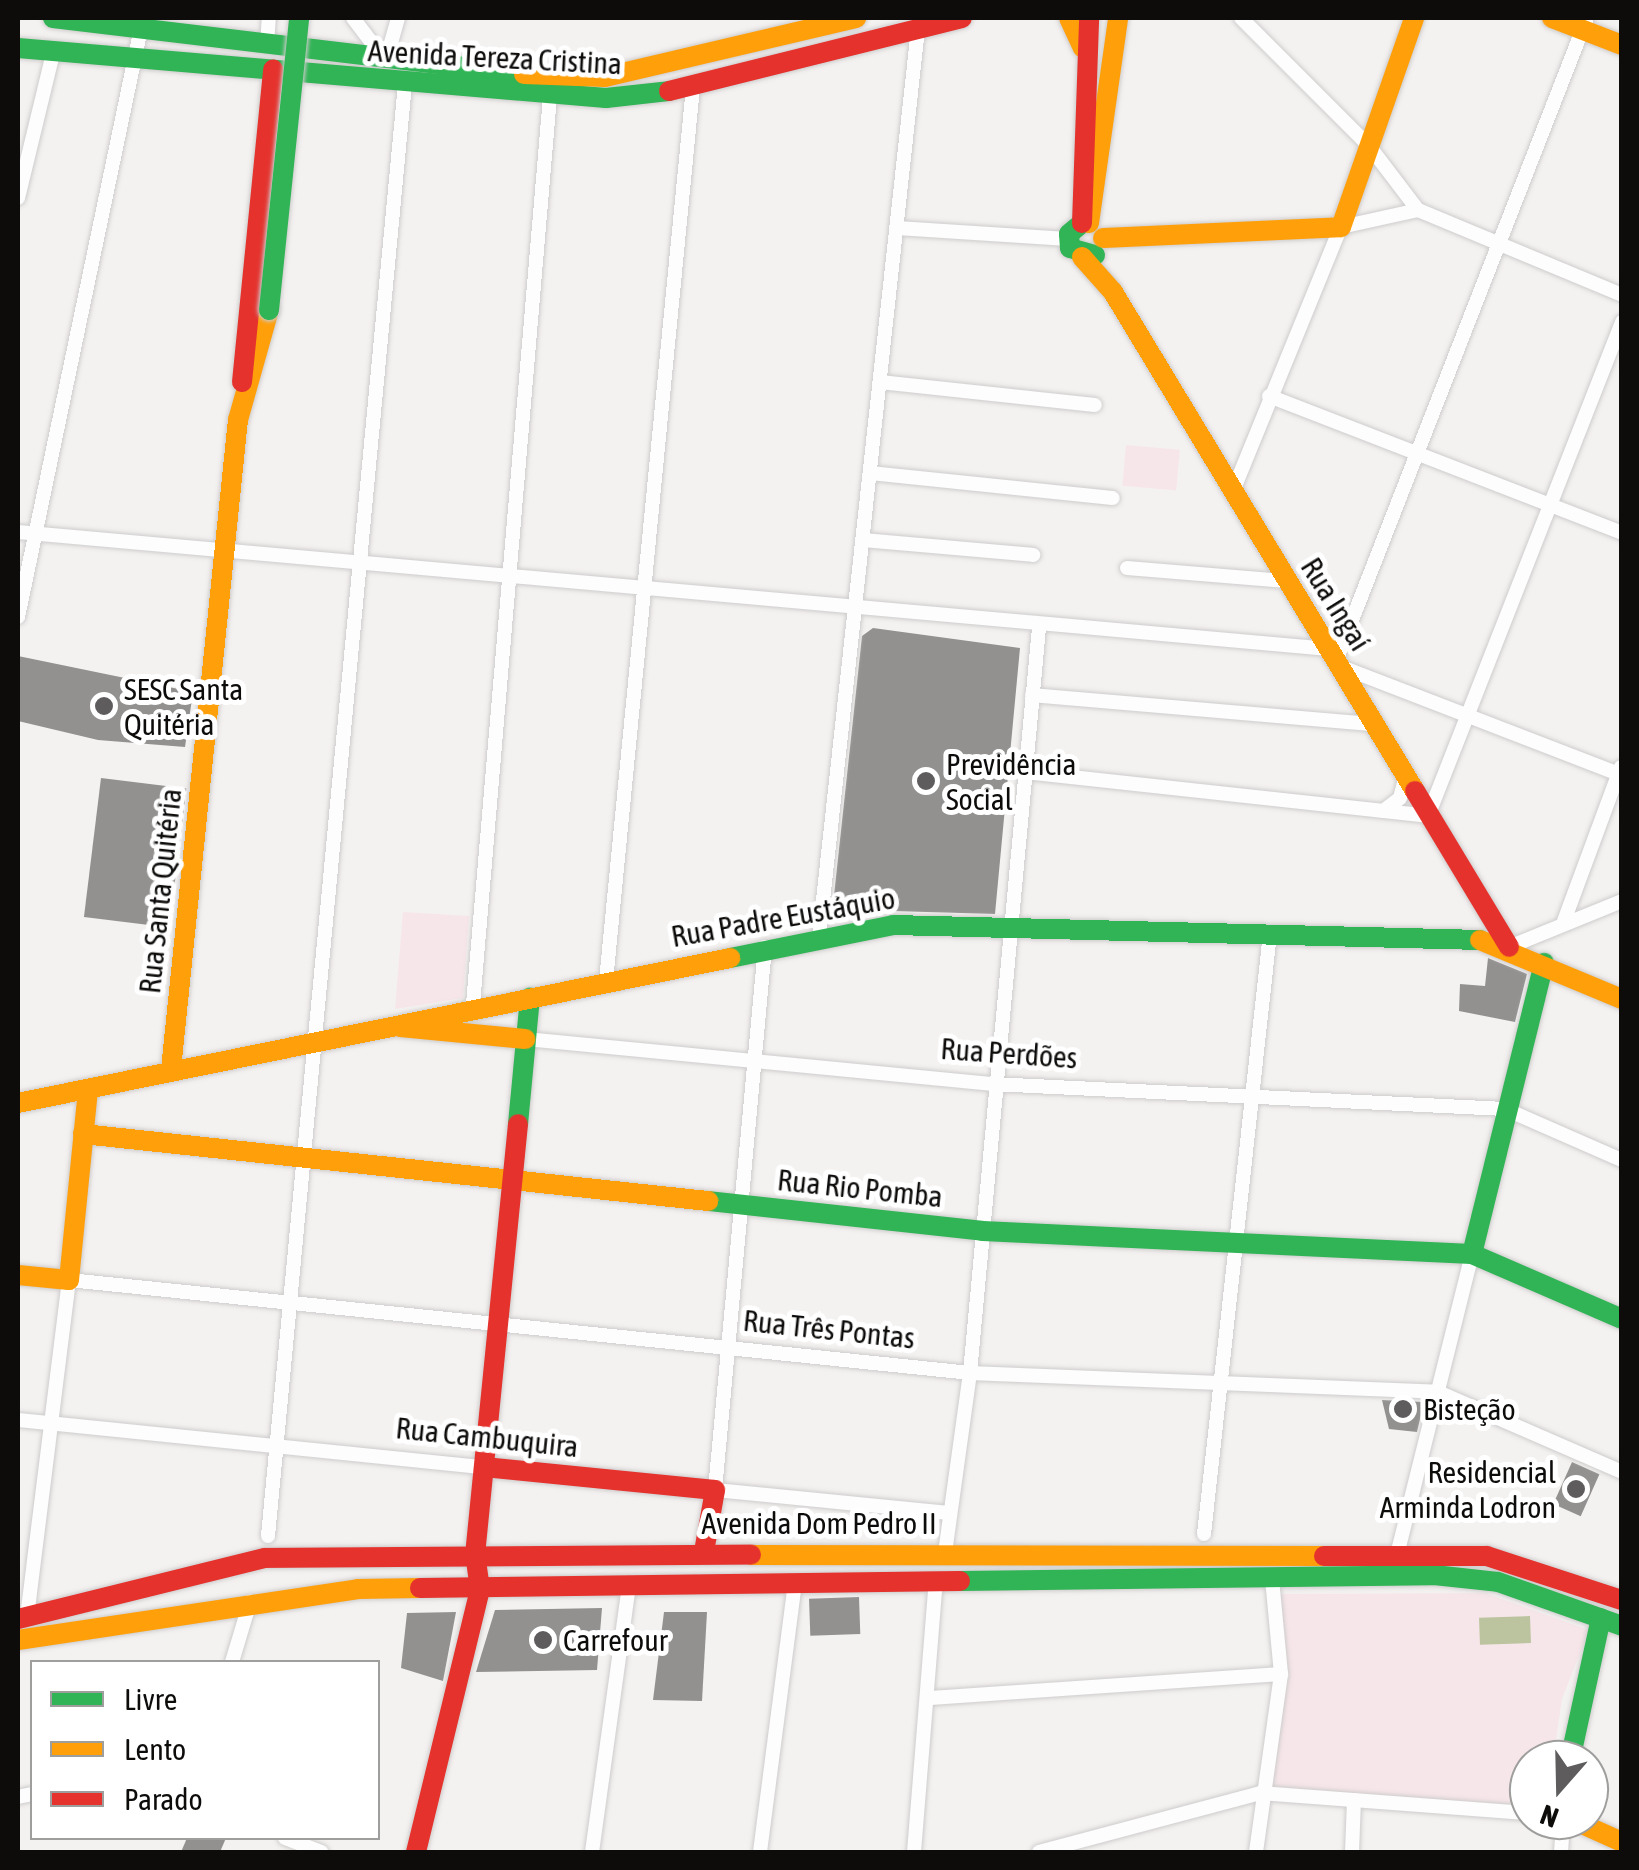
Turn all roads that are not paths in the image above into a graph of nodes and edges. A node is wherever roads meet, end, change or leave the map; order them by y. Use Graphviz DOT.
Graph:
graph roads {
  1 [pos="53,18"];
  2 [pos="269,18"];
  3 [pos="299,18"];
  4 [pos="353,18"];
  5 [pos="398,18"];
  6 [pos="856,18"];
  7 [pos="962,18"];
  8 [pos="1069,18"];
  9 [pos="1089,18"];
  10 [pos="1118,18"];
  11 [pos="1240,18"];
  12 [pos="1414,18"];
  13 [pos="1552,18"];
  14 [pos="1584,23"];
  15 [pos="141,28"];
  16 [pos="918,28"];
  17 [pos="267,44"];
  18 [pos="1622,45"];
  19 [pos="18,48"];
  20 [pos="53,53"];
  21 [pos="385,57"];
  22 [pos="1086,59"];
  23 [pos="136,60"];
  24 [pos="273,70"];
  25 [pos="405,84"];
  26 [pos="693,88"];
  27 [pos="550,96"];
  28 [pos="1370,147"];
  29 [pos="18,198"];
  30 [pos="1418,210"];
  31 [pos="1341,227"];
  32 [pos="897,228"];
  33 [pos="1087,239"];
  34 [pos="1499,245"];
  35 [pos="1622,294"];
  36 [pos="1622,322"];
  37 [pos="880,382"];
  38 [pos="1268,396"];
  39 [pos="1095,405"];
  40 [pos="238,420"];
  41 [pos="1419,453"];
  42 [pos="870,473"];
  43 [pos="1233,491"];
  44 [pos="1113,498"];
  45 [pos="1550,502"];
  46 [pos="18,532"];
  47 [pos="1622,533"];
  48 [pos="35,534"];
  49 [pos="863,540"];
  50 [pos="226,552"];
  51 [pos="1033,555"];
  52 [pos="361,564"];
  53 [pos="1127,568"];
  54 [pos="512,580"];
  55 [pos="1278,580"];
  56 [pos="649,592"];
  57 [pos="858,611"];
  58 [pos="18,617"];
  59 [pos="1039,628"];
  60 [pos="1335,659"];
  61 [pos="1380,682"];
  62 [pos="1032,695"];
  63 [pos="1360,700"];
  64 [pos="1468,716"];
  65 [pos="1373,724"];
  66 [pos="1025,772"];
  67 [pos="1621,772"];
  68 [pos="1405,779"];
  69 [pos="1383,812"];
  70 [pos="1428,816"];
  71 [pos="1622,901"];
  72 [pos="1564,921"];
  73 [pos="1010,923"];
  74 [pos="1270,933"];
  75 [pos="819,936"];
  76 [pos="765,946"];
  77 [pos="1510,947"];
  78 [pos="1544,963"];
  79 [pos="606,981"];
  80 [pos="530,998"];
  81 [pos="1622,999"];
  82 [pos="474,1004"];
  83 [pos="384,1025"];
  84 [pos="525,1039"];
  85 [pos="310,1043"];
  86 [pos="750,1058"];
  87 [pos="171,1069"];
  88 [pos="992,1084"];
  89 [pos="88,1089"];
  90 [pos="1249,1097"];
  91 [pos="18,1103"];
  92 [pos="1505,1110"];
  93 [pos="82,1134"];
  94 [pos="300,1158"];
  95 [pos="1622,1160"];
  96 [pos="512,1180"];
  97 [pos="744,1206"];
  98 [pos="982,1231"];
  99 [pos="1234,1242"];
  100 [pos="1472,1254"];
  101 [pos="18,1275"];
  102 [pos="69,1280"];
  103 [pos="287,1300"];
  104 [pos="1622,1320"];
  105 [pos="500,1327"];
  106 [pos="731,1350"];
  107 [pos="970,1373"];
  108 [pos="1218,1384"];
  109 [pos="1438,1392"];
  110 [pos="18,1420"];
  111 [pos="57,1423"];
  112 [pos="281,1445"];
  113 [pos="484,1467"];
  114 [pos="1622,1472"];
  115 [pos="716,1490"];
  116 [pos="950,1513"];
  117 [pos="1204,1534"];
  118 [pos="268,1536"];
  119 [pos="704,1552"];
  120 [pos="945,1553"];
  121 [pos="476,1555"];
  122 [pos="1396,1555"];
  123 [pos="24,1566"];
  124 [pos="1272,1578"];
  125 [pos="936,1581"];
  126 [pos="795,1582"];
  127 [pos="629,1584"];
  128 [pos="480,1589"];
  129 [pos="1621,1598"];
  130 [pos="250,1602"];
  131 [pos="22,1618"];
  132 [pos="1611,1622"];
  133 [pos="18,1640"];
  134 [pos="233,1660"];
  135 [pos="1282,1674"];
  136 [pos="930,1698"];
  137 [pos="1576,1740"];
  138 [pos="1260,1793"];
  139 [pos="1354,1800"];
  140 [pos="1509,1812"];
  141 [pos="290,1840"];
  142 [pos="321,1852"];
  143 [pos="416,1852"];
  144 [pos="592,1852"];
  145 [pos="760,1852"];
  146 [pos="914,1852"];
  147 [pos="1039,1852"];
  148 [pos="1256,1852"];
  149 [pos="1352,1852"];
  1 -- 15 [label="main road, Avenida Tereza Cristina"];
  2 -- 17 [label="street"];
  3 -- 40 [label="main road, Rua Santa Quitéria, bridge"];
  4 -- 21 [label="street"];
  5 -- 21 [label="street"];
  6 -- 21 [label="main road, Avenida Tereza Cristina"];
  7 -- 16 [label="main road, Avenida Tereza Cristina"];
  8 -- 22 [label="main road"];
  9 -- 22 [label="main road"];
  10 -- 33 [label="main road"];
  11 -- 28 [label="street"];
  12 -- 28 [label="main road"];
  13 -- 14 [label="main road"];
  14 -- 18 [label="main road"];
  14 -- 34 [label="street"];
  15 -- 17 [label="main road, Avenida Tereza Cristina"];
  15 -- 23 [label="street"];
  16 -- 26 [label="main road, Avenida Tereza Cristina"];
  16 -- 32 [label="street"];
  17 -- 21 [label="main road, Avenida Tereza Cristina"];
  19 -- 20 [label="main road, Avenida Tereza Cristina"];
  20 -- 23 [label="main road, Avenida Tereza Cristina"];
  20 -- 29 [label="street"];
  22 -- 33 [label="main road"];
  23 -- 24 [label="main road, Avenida Tereza Cristina"];
  23 -- 48 [label="street"];
  24 -- 25 [label="main road, Avenida Tereza Cristina"];
  24 -- 40 [label="main road, Rua Santa Quitéria"];
  25 -- 27 [label="main road, Avenida Tereza Cristina"];
  25 -- 52 [label="street"];
  26 -- 27 [label="main road, Avenida Tereza Cristina"];
  26 -- 56 [label="street"];
  27 -- 54 [label="street"];
  28 -- 30 [label="street"];
  28 -- 31 [label="main road"];
  30 -- 31 [label="street"];
  30 -- 34 [label="street"];
  31 -- 33 [label="main road"];
  31 -- 38 [label="street"];
  32 -- 33 [label="street"];
  32 -- 37 [label="street"];
  33 -- 43 [label="main road, Rua Ingaí"];
  34 -- 35 [label="street"];
  34 -- 41 [label="street"];
  36 -- 45 [label="street"];
  37 -- 39 [label="street"];
  37 -- 42 [label="street"];
  38 -- 41 [label="street"];
  38 -- 43 [label="street"];
  40 -- 50 [label="main road, Rua Santa Quitéria"];
  41 -- 45 [label="street"];
  41 -- 60 [label="street"];
  42 -- 44 [label="street"];
  42 -- 49 [label="street"];
  43 -- 55 [label="main road, Rua Ingaí"];
  45 -- 47 [label="street"];
  45 -- 64 [label="street"];
  46 -- 48 [label="street"];
  48 -- 50 [label="street"];
  48 -- 58 [label="street"];
  49 -- 51 [label="street"];
  49 -- 57 [label="street"];
  50 -- 52 [label="street"];
  50 -- 87 [label="main road, Rua Santa Quitéria"];
  52 -- 54 [label="street"];
  52 -- 85 [label="street"];
  53 -- 55 [label="street"];
  54 -- 56 [label="street"];
  54 -- 82 [label="street"];
  55 -- 60 [label="main road, Rua Ingaí"];
  56 -- 57 [label="street"];
  56 -- 79 [label="street"];
  57 -- 59 [label="street"];
  57 -- 75 [label="street"];
  59 -- 60 [label="street"];
  59 -- 62 [label="street"];
  60 -- 61 [label="street"];
  60 -- 63 [label="main road, Rua Ingaí"];
  61 -- 63 [label="street"];
  61 -- 64 [label="street"];
  62 -- 65 [label="street"];
  62 -- 66 [label="street"];
  63 -- 65 [label="main road, Rua Ingaí"];
  64 -- 67 [label="street"];
  64 -- 70 [label="street"];
  65 -- 68 [label="main road, Rua Ingaí"];
  66 -- 69 [label="street"];
  66 -- 73 [label="street"];
  67 -- 72 [label="street"];
  68 -- 69 [label="street"];
  68 -- 70 [label="main road, Rua Ingaí"];
  69 -- 70 [label="street"];
  70 -- 77 [label="main road, Rua Ingaí"];
  71 -- 72 [label="street"];
  72 -- 77 [label="street"];
  73 -- 74 [label="main road, Rua Padre Eustáquio"];
  73 -- 75 [label="main road, Rua Padre Eustáquio"];
  73 -- 88 [label="street"];
  74 -- 77 [label="main road, Rua Padre Eustáquio"];
  74 -- 90 [label="street"];
  75 -- 76 [label="main road, Rua Padre Eustáquio"];
  76 -- 79 [label="main road, Rua Padre Eustáquio"];
  76 -- 86 [label="street"];
  77 -- 78 [label="main road, Rua Padre Eustáquio"];
  78 -- 81 [label="main road, Rua Padre Eustáquio"];
  78 -- 92 [label="main road"];
  79 -- 80 [label="main road, Rua Padre Eustáquio"];
  80 -- 82 [label="main road, Rua Padre Eustáquio"];
  80 -- 84 [label="main road"];
  82 -- 83 [label="main road, Rua Padre Eustáquio"];
  83 -- 84 [label="main road, Rua Perdões"];
  83 -- 85 [label="main road, Rua Padre Eustáquio"];
  84 -- 86 [label="street, Rua Perdões"];
  84 -- 96 [label="main road"];
  85 -- 87 [label="main road, Rua Padre Eustáquio"];
  85 -- 94 [label="street"];
  86 -- 88 [label="street, Rua Perdões"];
  86 -- 97 [label="street"];
  87 -- 89 [label="main road, Rua Padre Eustáquio"];
  88 -- 90 [label="street, Rua Perdões"];
  88 -- 98 [label="street"];
  89 -- 91 [label="main road, Rua Padre Eustáquio"];
  89 -- 93 [label="main road"];
  90 -- 92 [label="street, Rua Perdões"];
  90 -- 99 [label="street"];
  92 -- 95 [label="street, Rua Perdões"];
  92 -- 100 [label="main road"];
  93 -- 94 [label="main road, Rua Rio Pomba"];
  93 -- 102 [label="main road"];
  94 -- 96 [label="main road, Rua Rio Pomba"];
  94 -- 103 [label="street"];
  96 -- 97 [label="main road, Rua Rio Pomba"];
  96 -- 105 [label="main road"];
  97 -- 98 [label="main road, Rua Rio Pomba"];
  97 -- 106 [label="street"];
  98 -- 99 [label="main road, Rua Rio Pomba"];
  98 -- 107 [label="street"];
  99 -- 100 [label="main road, Rua Rio Pomba"];
  99 -- 108 [label="street"];
  100 -- 104 [label="main road, Rua Rio Pomba"];
  100 -- 109 [label="street"];
  101 -- 102 [label="main road, Rua Três Pontas"];
  102 -- 103 [label="street, Rua Três Pontas"];
  102 -- 111 [label="street"];
  103 -- 105 [label="street, Rua Três Pontas"];
  103 -- 112 [label="street"];
  105 -- 106 [label="street, Rua Três Pontas"];
  105 -- 113 [label="main road"];
  106 -- 107 [label="street, Rua Três Pontas"];
  106 -- 115 [label="street"];
  107 -- 108 [label="street, Rua Três Pontas"];
  107 -- 116 [label="street"];
  108 -- 109 [label="street, Rua Três Pontas"];
  108 -- 117 [label="street"];
  109 -- 114 [label="street, Rua Três Pontas"];
  109 -- 122 [label="street"];
  110 -- 111 [label="street, Rua Cambuquira"];
  111 -- 112 [label="street, Rua Cambuquira"];
  111 -- 123 [label="street"];
  112 -- 113 [label="street, Rua Cambuquira"];
  112 -- 118 [label="street"];
  113 -- 115 [label="main road, Rua Cambuquira"];
  113 -- 121 [label="main road"];
  115 -- 116 [label="street, Rua Cambuquira"];
  115 -- 119 [label="main road"];
  116 -- 120 [label="street"];
  119 -- 120 [label="main road, Avenida Dom Pedro II"];
  119 -- 121 [label="main road, Avenida Dom Pedro II"];
  120 -- 122 [label="main road, Avenida Dom Pedro II"];
  121 -- 128 [label="main road"];
  121 -- 131 [label="main road, Avenida Dom Pedro II"];
  122 -- 129 [label="main road, Avenida Dom Pedro II"];
  123 -- 131 [label="street"];
  124 -- 125 [label="main road, Avenida Dom Pedro II"];
  124 -- 132 [label="main road, Avenida Dom Pedro II"];
  124 -- 135 [label="street"];
  125 -- 126 [label="main road, Avenida Dom Pedro II"];
  125 -- 136 [label="street"];
  126 -- 127 [label="main road, Avenida Dom Pedro II"];
  126 -- 145 [label="street"];
  127 -- 128 [label="main road, Avenida Dom Pedro II"];
  127 -- 144 [label="street"];
  128 -- 130 [label="main road, Avenida Dom Pedro II"];
  128 -- 143 [label="main road"];
  130 -- 133 [label="main road, Avenida Dom Pedro II"];
  130 -- 134 [label="street"];
  132 -- 137 [label="main road"];
  135 -- 136 [label="street"];
  135 -- 138 [label="street"];
  136 -- 146 [label="street"];
  138 -- 139 [label="street"];
  138 -- 147 [label="street"];
  138 -- 148 [label="street"];
  139 -- 140 [label="street"];
  139 -- 149 [label="street"];
  141 -- 142 [label="street"];
}
